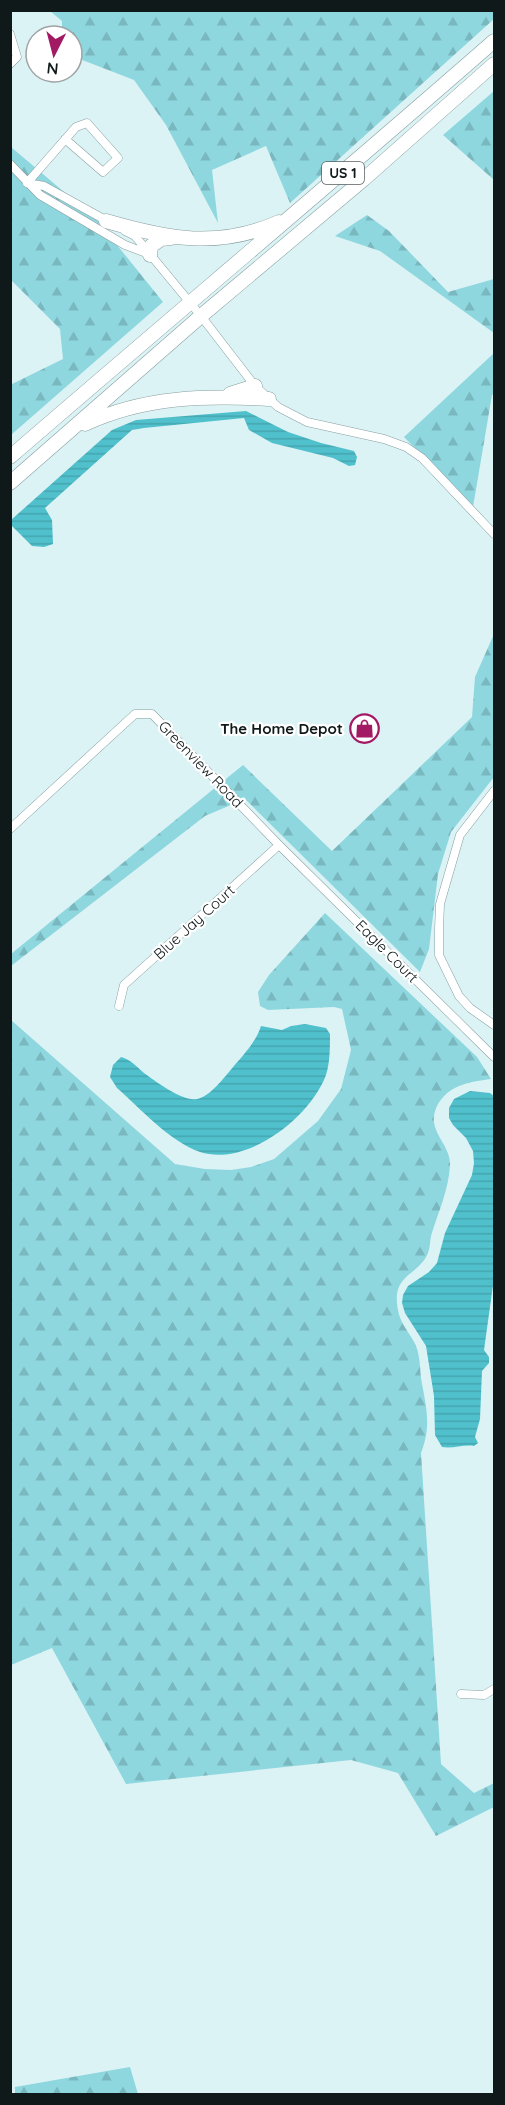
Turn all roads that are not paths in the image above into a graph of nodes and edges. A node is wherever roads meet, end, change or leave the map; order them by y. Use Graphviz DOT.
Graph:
graph roads {
  1 [pos="10,34"];
  2 [pos="495,41"];
  3 [pos="10,64"];
  4 [pos="495,64"];
  5 [pos="65,139"];
  6 [pos="10,164"];
  7 [pos="27,183"];
  8 [pos="295,215"];
  9 [pos="106,221"];
  10 [pos="179,237"];
  11 [pos="150,255"];
  12 [pos="190,302"];
  13 [pos="201,316"];
  14 [pos="255,386"];
  15 [pos="222,396"];
  16 [pos="269,399"];
  17 [pos="72,429"];
  18 [pos="10,457"];
  19 [pos="10,483"];
  20 [pos="495,534"];
  21 [pos="495,790"];
  22 [pos="10,829"];
  23 [pos="279,845"];
  24 [pos="119,1006"];
  25 [pos="495,1025"];
  26 [pos="495,1057"];
  27 [pos="495,1689"];
  28 [pos="461,1694"];
  1 -- 3 [label="street"];
  2 -- 8 [label="highway, US 1"];
  4 -- 13 [label="highway, US 1"];
  5 -- 5 [label="street"];
  5 -- 7 [label="street"];
  6 -- 7 [label="street"];
  7 -- 9 [label="street"];
  7 -- 11 [label="street"];
  8 -- 10 [label="highway"];
  8 -- 12 [label="highway, US 1"];
  9 -- 10 [label="highway"];
  9 -- 11 [label="street"];
  10 -- 11 [label="highway"];
  11 -- 12 [label="street"];
  12 -- 13 [label="street"];
  12 -- 18 [label="highway, US 1"];
  13 -- 14 [label="street"];
  13 -- 17 [label="highway, US 1"];
  14 -- 15 [label="highway"];
  14 -- 16 [label="street"];
  15 -- 16 [label="highway"];
  15 -- 17 [label="highway"];
  16 -- 20 [label="street"];
  17 -- 19 [label="highway, US 1"];
  21 -- 25 [label="street"];
  22 -- 23 [label="street, Greenview Road"];
  23 -- 24 [label="street, Blue Jay Court"];
  23 -- 26 [label="street, Eagle Court"];
  27 -- 28 [label="street"];
}
